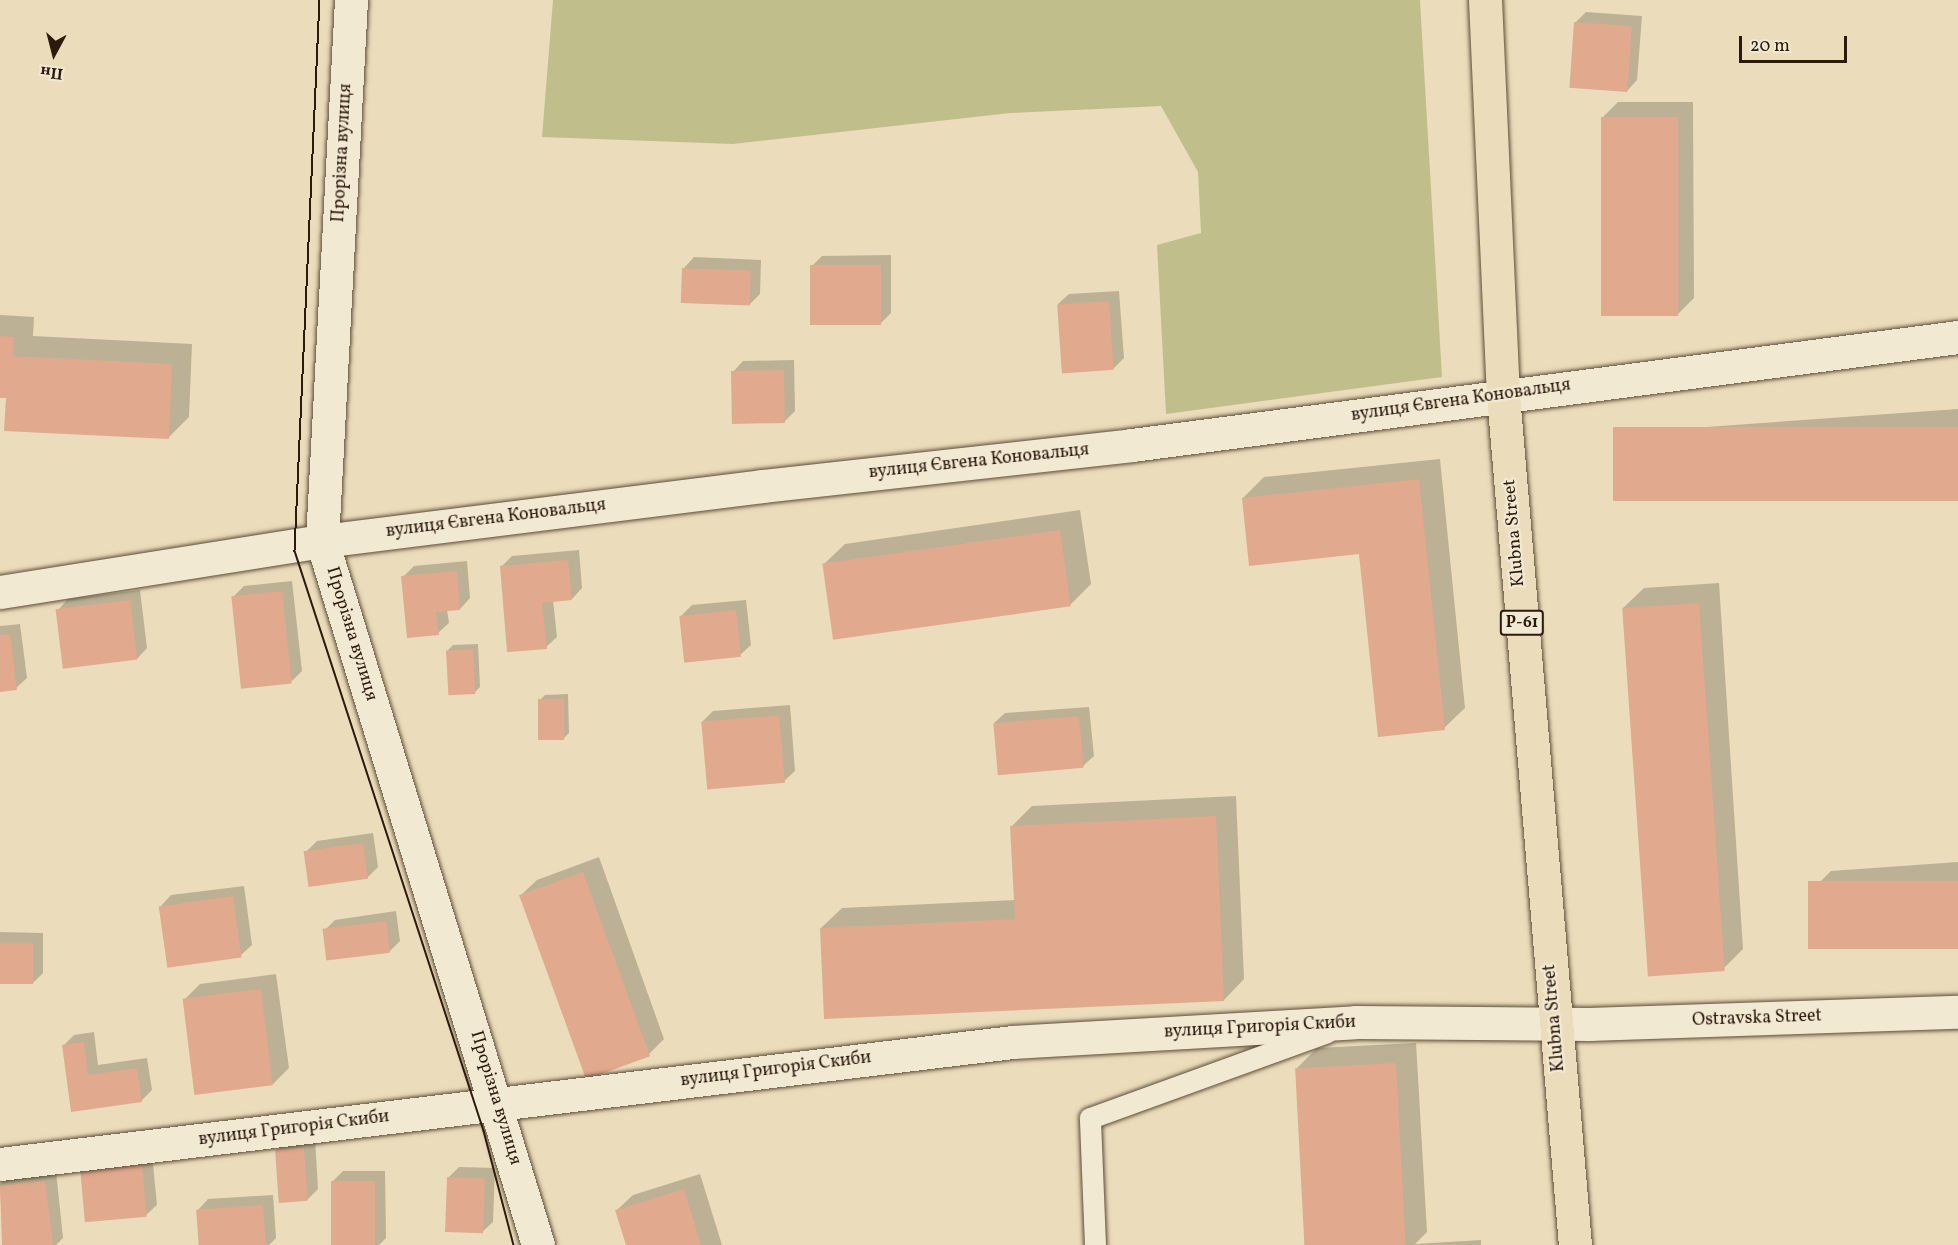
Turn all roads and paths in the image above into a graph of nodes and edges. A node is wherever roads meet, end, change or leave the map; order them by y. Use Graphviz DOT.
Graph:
graph roads {
  1 [pos="351,0"];
  2 [pos="1485,0"];
  3 [pos="1958,337"];
  4 [pos="1503,395"];
  5 [pos="322,541"];
  6 [pos="0,592"];
  7 [pos="1958,1012"];
  8 [pos="1355,1022"];
  9 [pos="1556,1024"];
  10 [pos="497,1103"];
  11 [pos="0,1164"];
  12 [pos="538,1245"];
  13 [pos="1095,1245"];
  14 [pos="1575,1245"];
  1 -- 5 [label="street, Прорізна вулиця"];
  2 -- 4 [label="main road, Klubna Street / Р-61"];
  3 -- 4 [label="street, вулиця Євгена Коновальця"];
  4 -- 5 [label="street, вулиця Євгена Коновальця"];
  4 -- 9 [label="main road, Klubna Street / Р-61"];
  5 -- 6 [label="street, вулиця Євгена Коновальця"];
  5 -- 10 [label="street, Прорізна вулиця"];
  7 -- 9 [label="street, Ostravska Street"];
  8 -- 9 [label="street, вулиця Григорія Скиби"];
  8 -- 10 [label="street, вулиця Григорія Скиби"];
  8 -- 13 [label="lane"];
  9 -- 14 [label="main road, Klubna Street / Р-61"];
  10 -- 11 [label="street, вулиця Григорія Скиби"];
  10 -- 12 [label="street, Прорізна вулиця"];
}
